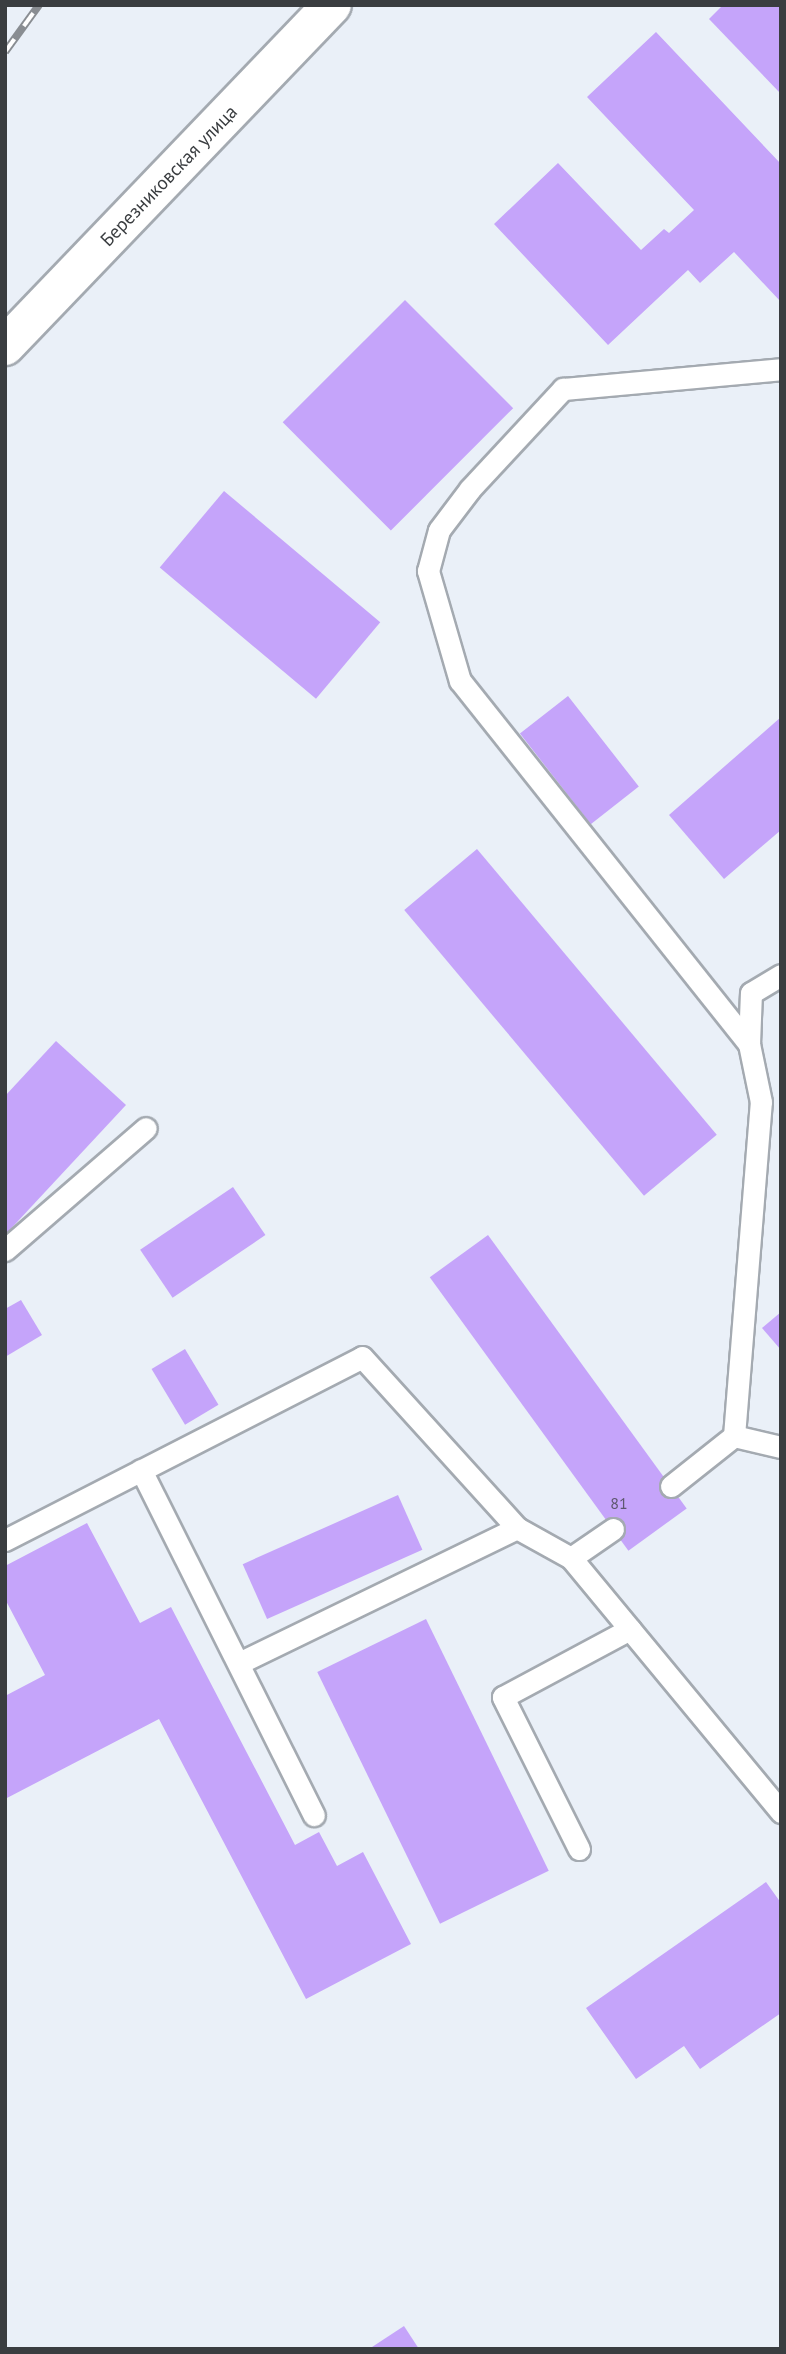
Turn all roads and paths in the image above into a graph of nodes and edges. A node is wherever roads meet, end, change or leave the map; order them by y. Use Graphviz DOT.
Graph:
graph roads {
  1 [pos="332,5"];
  2 [pos="5,346"];
  3 [pos="781,369"];
  4 [pos="781,975"];
  5 [pos="749,1044"];
  6 [pos="146,1128"];
  7 [pos="5,1250"];
  8 [pos="734,1436"];
  9 [pos="781,1447"];
  10 [pos="141,1470"];
  11 [pos="671,1486"];
  12 [pos="517,1528"];
  13 [pos="613,1530"];
  14 [pos="5,1540"];
  15 [pos="571,1558"];
  16 [pos="630,1629"];
  17 [pos="239,1663"];
  18 [pos="781,1812"];
  19 [pos="314,1815"];
  20 [pos="579,1849"];
  1 -- 2 [label="street, Березниковская улица"];
  3 -- 5 [label="lane"];
  4 -- 5 [label="lane"];
  5 -- 8 [label="lane"];
  6 -- 7 [label="lane"];
  8 -- 9 [label="lane"];
  8 -- 11 [label="lane"];
  10 -- 12 [label="lane"];
  10 -- 14 [label="lane"];
  10 -- 17 [label="lane"];
  12 -- 15 [label="lane"];
  12 -- 17 [label="lane"];
  13 -- 15 [label="lane"];
  15 -- 16 [label="lane"];
  16 -- 18 [label="lane"];
  16 -- 20 [label="lane"];
  17 -- 19 [label="lane"];
}
